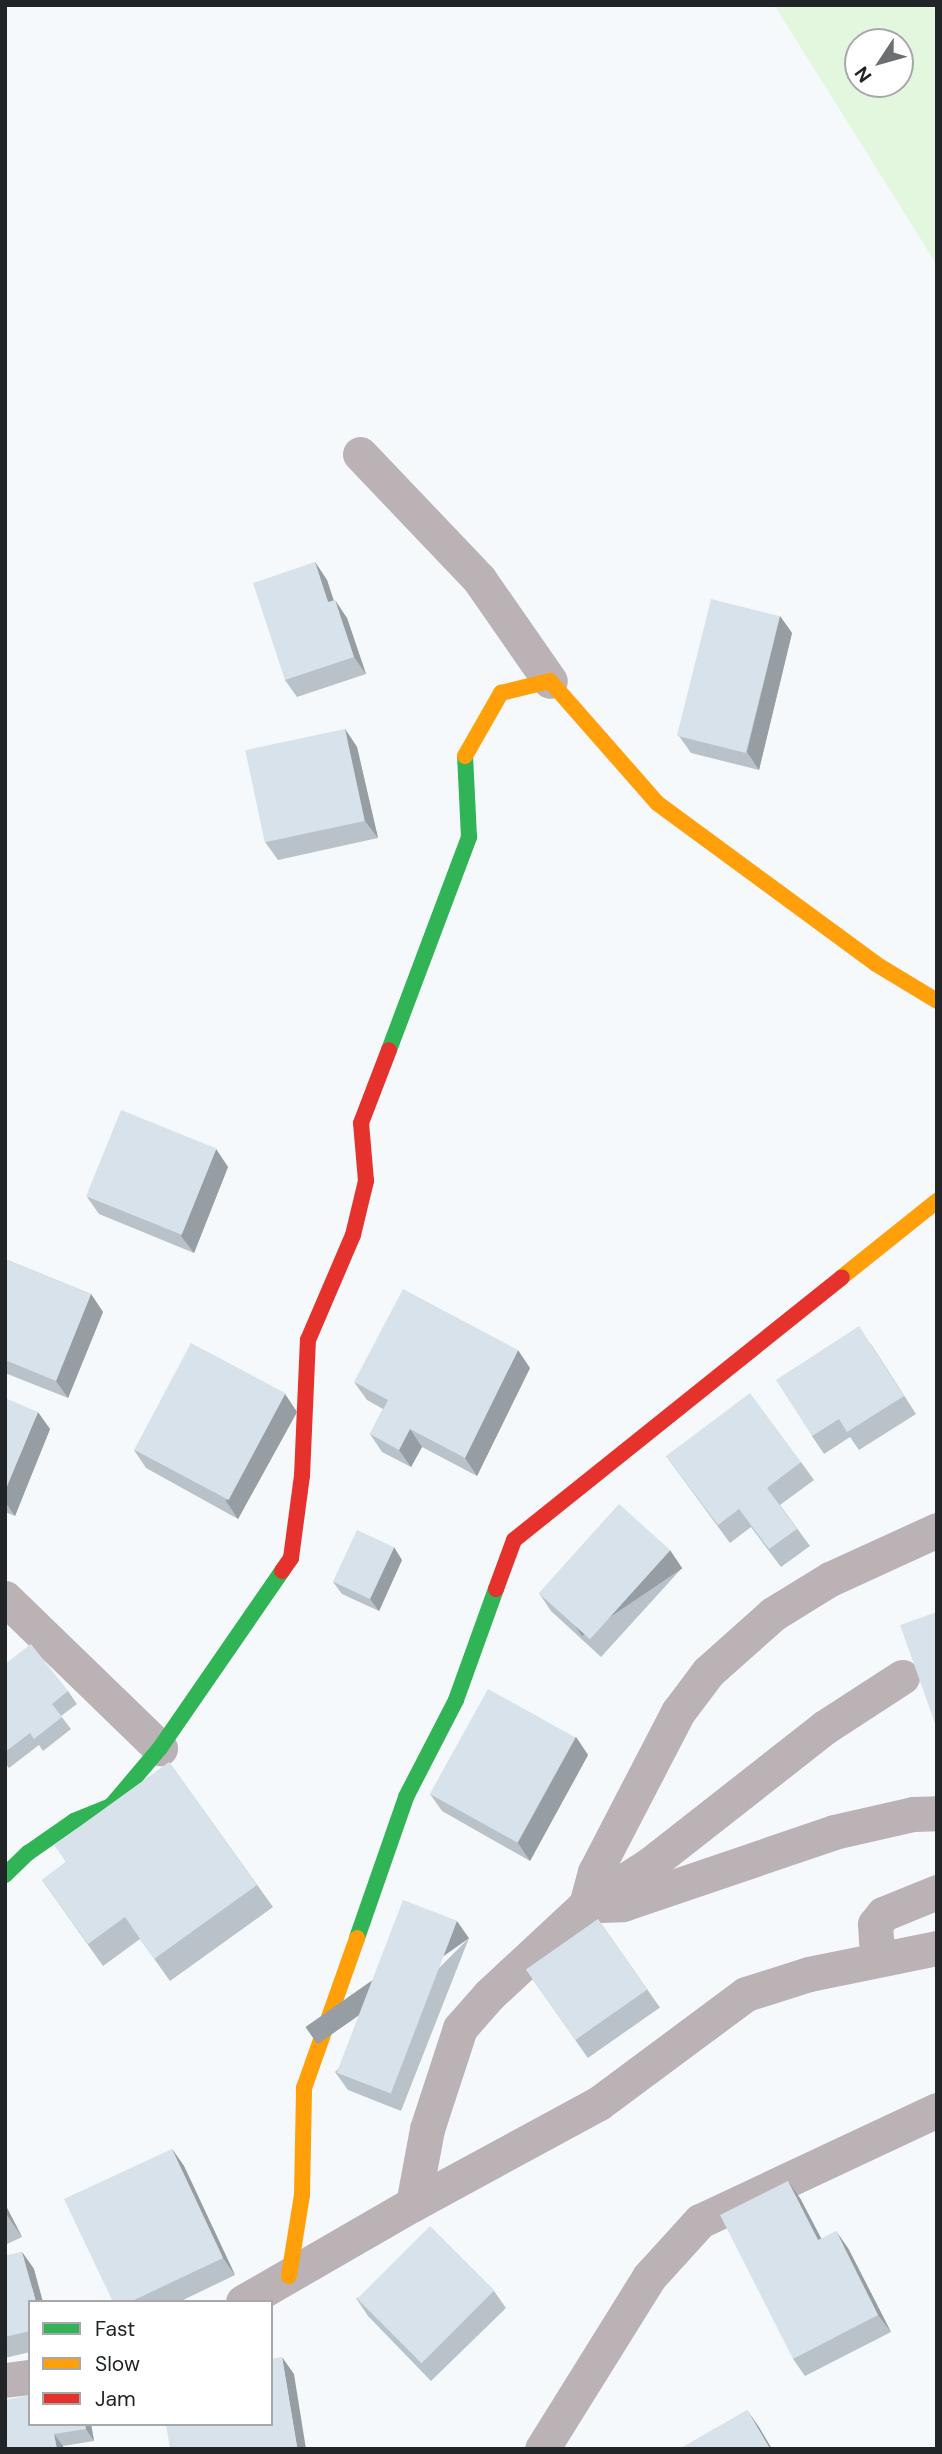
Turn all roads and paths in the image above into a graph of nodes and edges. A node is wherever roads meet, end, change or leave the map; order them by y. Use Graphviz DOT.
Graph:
graph roads {
  1 [pos="360,454"];
  2 [pos="550,681"];
  3 [pos="937,1001"];
  4 [pos="937,1201"];
  5 [pos="937,1530"];
  6 [pos="5,1598"];
  7 [pos="902,1677"];
  8 [pos="160,1748"];
  9 [pos="937,1813"];
  10 [pos="5,1875"];
  11 [pos="937,1892"];
  12 [pos="586,1905"];
  13 [pos="937,1948"];
  14 [pos="883,1958"];
  15 [pos="937,2110"];
  16 [pos="413,2204"];
  17 [pos="289,2276"];
  18 [pos="247,2300"];
  19 [pos="28,2377"];
  20 [pos="5,2380"];
  21 [pos="542,2449"];
  1 -- 2 [label="street"];
  2 -- 3 [label="street"];
  2 -- 8 [label="street"];
  4 -- 17 [label="street"];
  5 -- 12 [label="street"];
  6 -- 8 [label="street"];
  7 -- 12 [label="street"];
  8 -- 10 [label="street"];
  9 -- 12 [label="street"];
  11 -- 14 [label="street"];
  12 -- 16 [label="street"];
  13 -- 14 [label="street"];
  14 -- 16 [label="street"];
  15 -- 21 [label="street"];
  16 -- 17 [label="street"];
  17 -- 18 [label="street"];
  19 -- 20 [label="street"];
}
